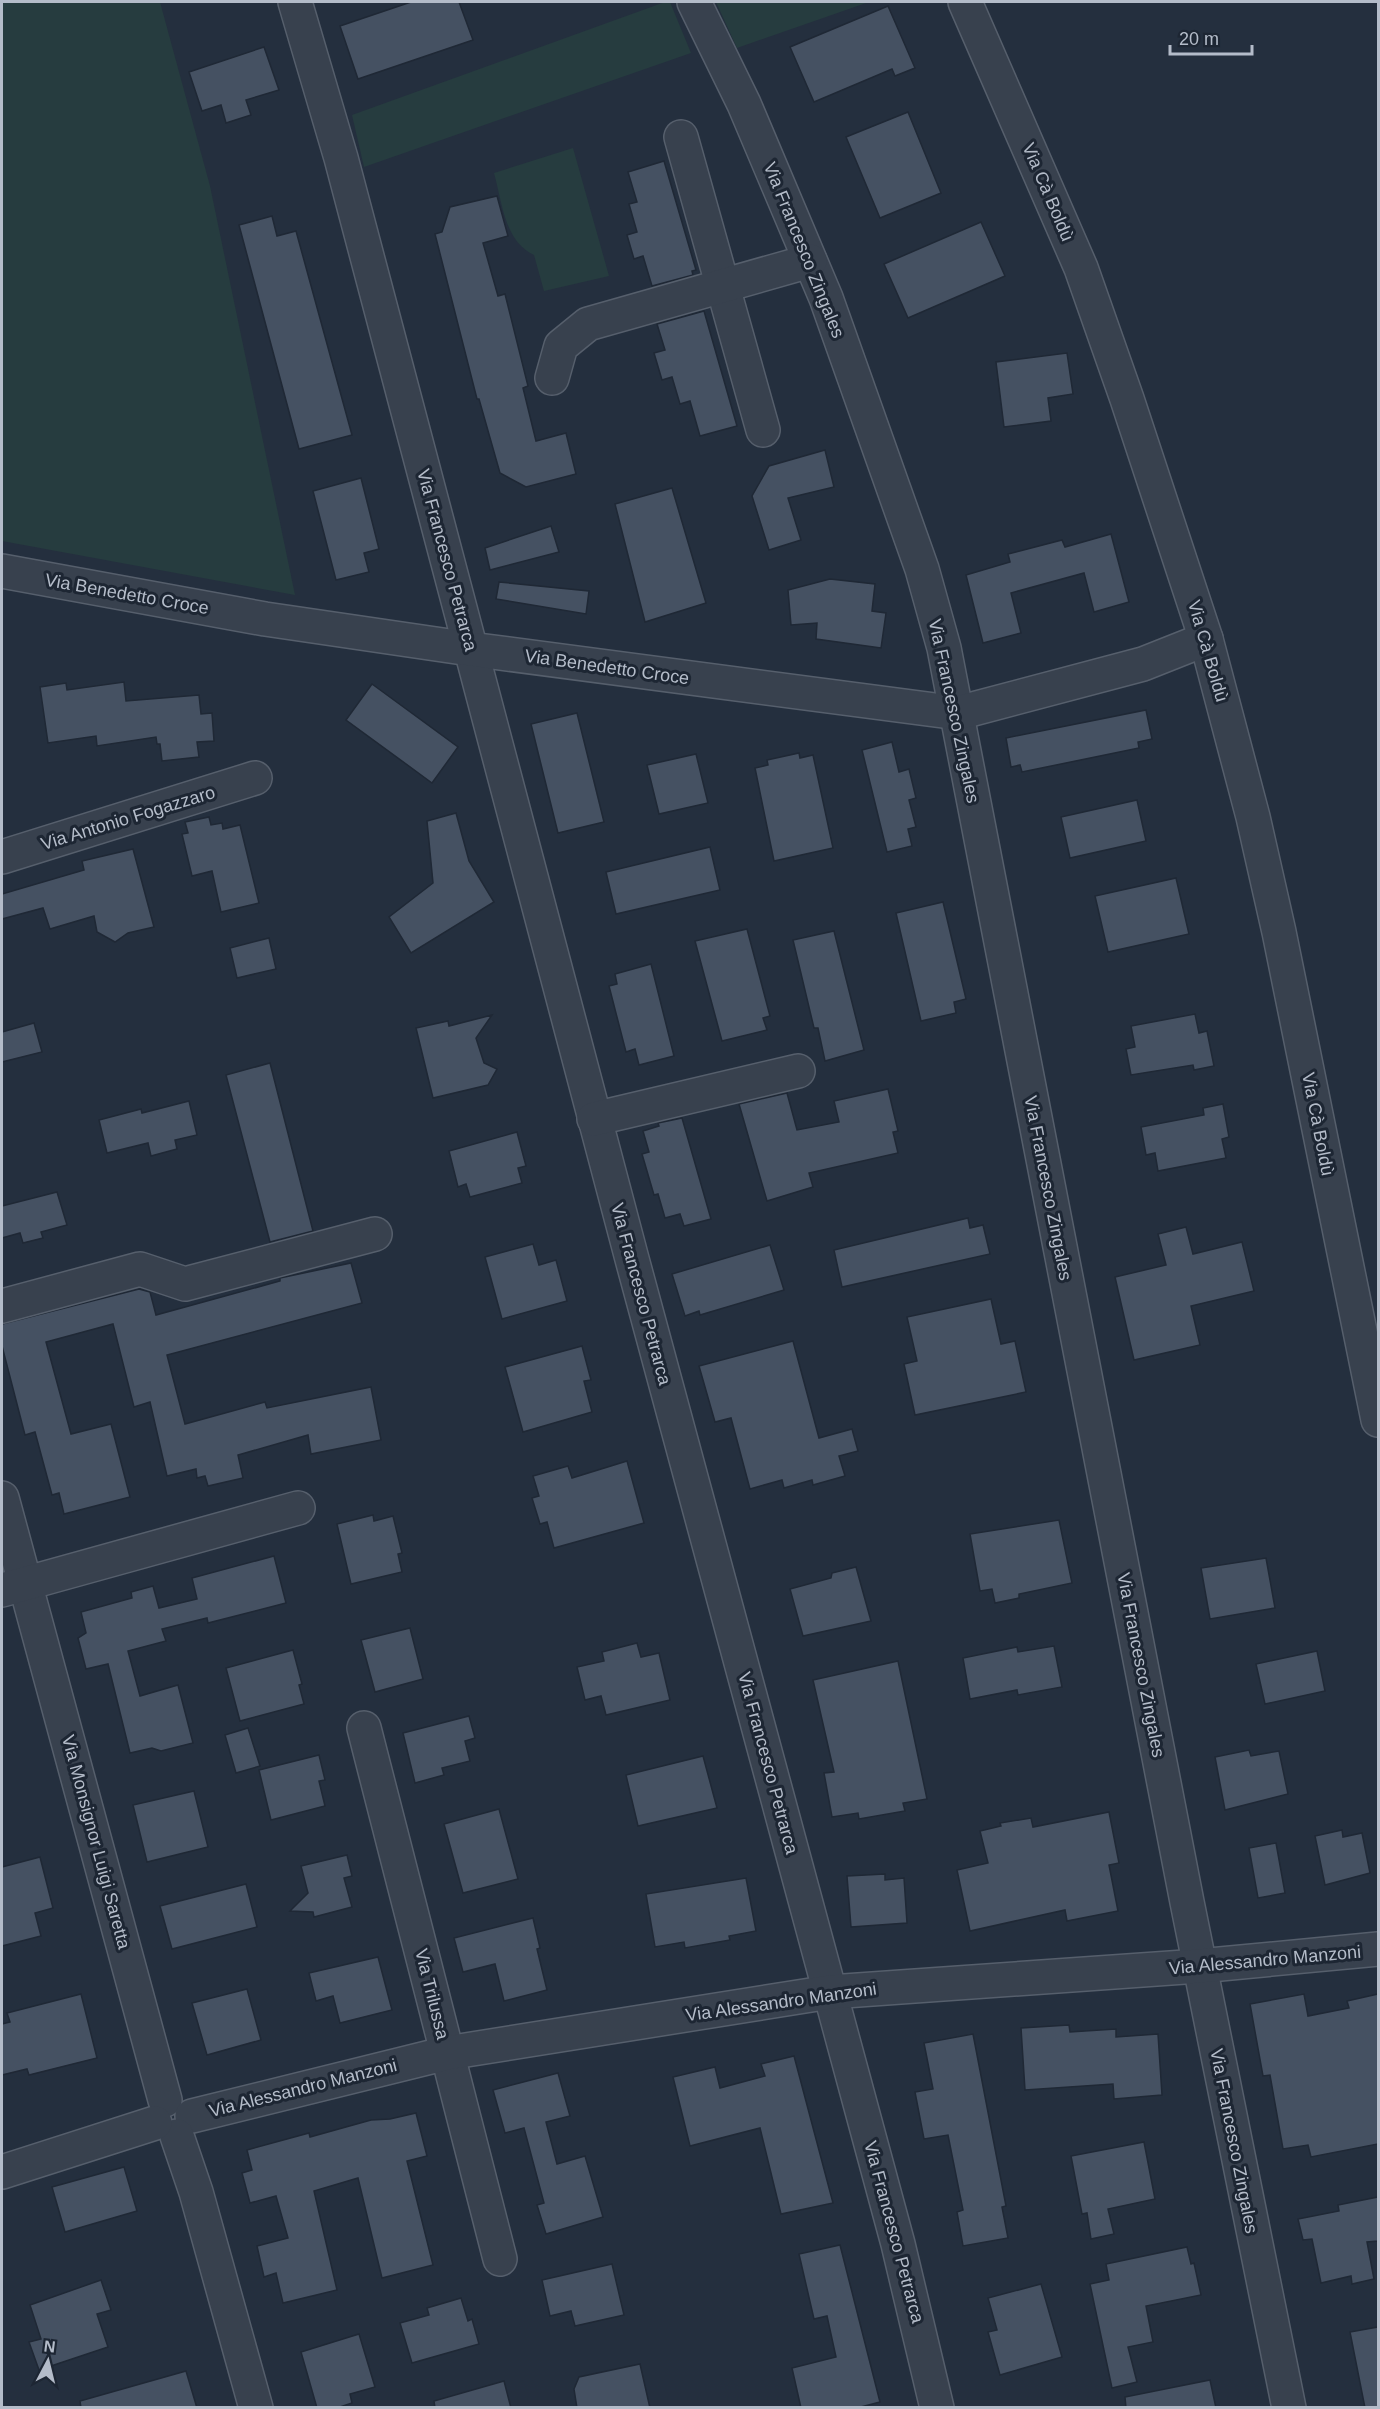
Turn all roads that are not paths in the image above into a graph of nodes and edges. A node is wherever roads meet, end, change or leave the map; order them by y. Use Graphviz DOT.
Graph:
graph roads {
  1 [pos="295,2"];
  2 [pos="694,2"];
  3 [pos="965,2"];
  4 [pos="681,137"];
  5 [pos="810,261"];
  6 [pos="723,285"];
  7 [pos="552,378"];
  8 [pos="763,430"];
  9 [pos="2,571"];
  10 [pos="1206,639"];
  11 [pos="470,649"];
  12 [pos="958,713"];
  13 [pos="255,778"];
  14 [pos="2,857"];
  15 [pos="798,1071"];
  16 [pos="594,1119"];
  17 [pos="375,1234"];
  18 [pos="2,1306"];
  19 [pos="1368,1326"];
  20 [pos="1378,1420"];
  21 [pos="2,1498"];
  22 [pos="298,1508"];
  23 [pos="14,1587"];
  24 [pos="364,1728"];
  25 [pos="1378,1950"];
  26 [pos="1200,1966"];
  27 [pos="830,1992"];
  28 [pos="447,2053"];
  29 [pos="172,2119"];
  30 [pos="2,2172"];
  31 [pos="500,2259"];
  32 [pos="256,2408"];
  33 [pos="937,2408"];
  34 [pos="1289,2408"];
  1 -- 11 [label="street, Via Francesco Petrarca"];
  2 -- 5 [label="street, Via Francesco Zingales"];
  3 -- 10 [label="street, Via Cà Boldù"];
  4 -- 6 [label="street"];
  5 -- 6 [label="street"];
  5 -- 12 [label="street, Via Francesco Zingales"];
  6 -- 7 [label="street"];
  6 -- 8 [label="street"];
  9 -- 11 [label="street, Via Benedetto Croce"];
  10 -- 12 [label="street, Via Benedetto Croce"];
  10 -- 19 [label="street, Via Cà Boldù"];
  11 -- 12 [label="street, Via Benedetto Croce"];
  11 -- 16 [label="street, Via Francesco Petrarca"];
  12 -- 26 [label="street, Via Francesco Zingales"];
  13 -- 14 [label="street, Via Antonio Fogazzaro"];
  15 -- 16 [label="street"];
  16 -- 27 [label="street, Via Francesco Petrarca"];
  17 -- 18 [label="street"];
  19 -- 20 [label="street, Via Cà Boldù"];
  21 -- 23 [label="street, Via Monsignor Luigi Saretta"];
  22 -- 23 [label="street"];
  23 -- 29 [label="street, Via Monsignor Luigi Saretta"];
  24 -- 28 [label="street, Via Trilussa"];
  25 -- 26 [label="street, Via Alessandro Manzoni"];
  26 -- 27 [label="street, Via Alessandro Manzoni"];
  26 -- 34 [label="street, Via Francesco Zingales"];
  27 -- 28 [label="street, Via Alessandro Manzoni"];
  27 -- 33 [label="street, Via Francesco Petrarca"];
  28 -- 29 [label="street, Via Alessandro Manzoni"];
  28 -- 31 [label="street, Via Trilussa"];
  29 -- 30 [label="street, Via Alessandro Manzoni"];
  29 -- 32 [label="street, Via Monsignor Luigi Saretta"];
}
